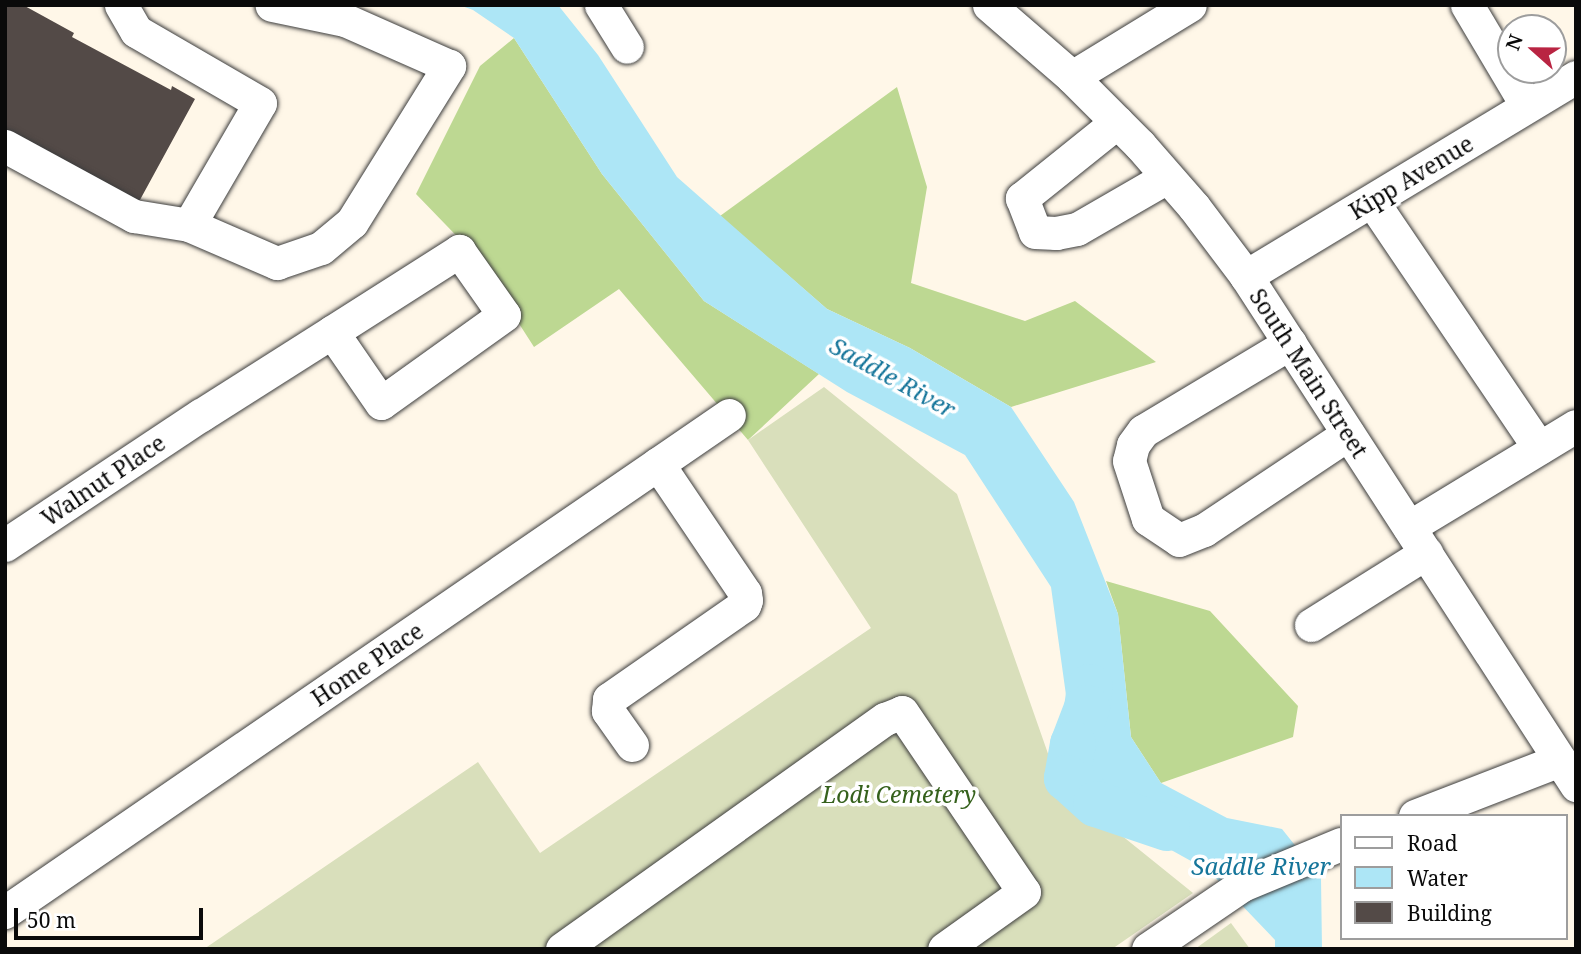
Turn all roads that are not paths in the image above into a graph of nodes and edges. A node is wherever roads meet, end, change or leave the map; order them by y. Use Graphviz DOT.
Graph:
graph roads {
  1 [pos="121,5"];
  2 [pos="272,5"];
  3 [pos="601,5"];
  4 [pos="989,5"];
  5 [pos="1190,5"];
  6 [pos="1467,5"];
  7 [pos="627,47"];
  8 [pos="1072,77"];
  9 [pos="1576,77"];
  10 [pos="1527,106"];
  11 [pos="1117,122"];
  12 [pos="5,145"];
  13 [pos="1167,177"];
  14 [pos="1373,201"];
  15 [pos="189,225"];
  16 [pos="1246,276"];
  17 [pos="332,332"];
  18 [pos="1290,343"];
  19 [pos="729,415"];
  20 [pos="1576,426"];
  21 [pos="1348,434"];
  22 [pos="1539,448"];
  23 [pos="658,464"];
  24 [pos="1417,540"];
  25 [pos="5,545"];
  26 [pos="1311,625"];
  27 [pos="632,746"];
  28 [pos="1569,768"];
  29 [pos="1421,814"];
  30 [pos="1340,844"];
  31 [pos="5,912"];
  32 [pos="562,949"];
  33 [pos="944,949"];
  34 [pos="1148,949"];
  1 -- 15 [label="street"];
  2 -- 15 [label="street"];
  3 -- 7 [label="street"];
  4 -- 8 [label="street, South Main Street"];
  5 -- 8 [label="street"];
  6 -- 10 [label="street"];
  8 -- 11 [label="street, South Main Street"];
  9 -- 10 [label="street, Kipp Avenue"];
  10 -- 14 [label="street, Kipp Avenue"];
  11 -- 13 [label="street, South Main Street"];
  11 -- 13 [label="street"];
  12 -- 15 [label="street"];
  13 -- 16 [label="street, South Main Street"];
  14 -- 16 [label="street, Kipp Avenue"];
  14 -- 22 [label="street"];
  16 -- 18 [label="street, South Main Street"];
  17 -- 17 [label="street, Walnut Place"];
  17 -- 25 [label="street, Walnut Place"];
  18 -- 21 [label="street, South Main Street"];
  18 -- 21 [label="street"];
  19 -- 23 [label="street, Home Place"];
  20 -- 22 [label="street"];
  21 -- 24 [label="street, South Main Street"];
  22 -- 24 [label="street"];
  23 -- 27 [label="street"];
  23 -- 31 [label="street, Home Place"];
  24 -- 26 [label="street"];
  24 -- 28 [label="street, South Main Street"];
  28 -- 29 [label="street"];
  30 -- 34 [label="street"];
  32 -- 33 [label="street"];
}
